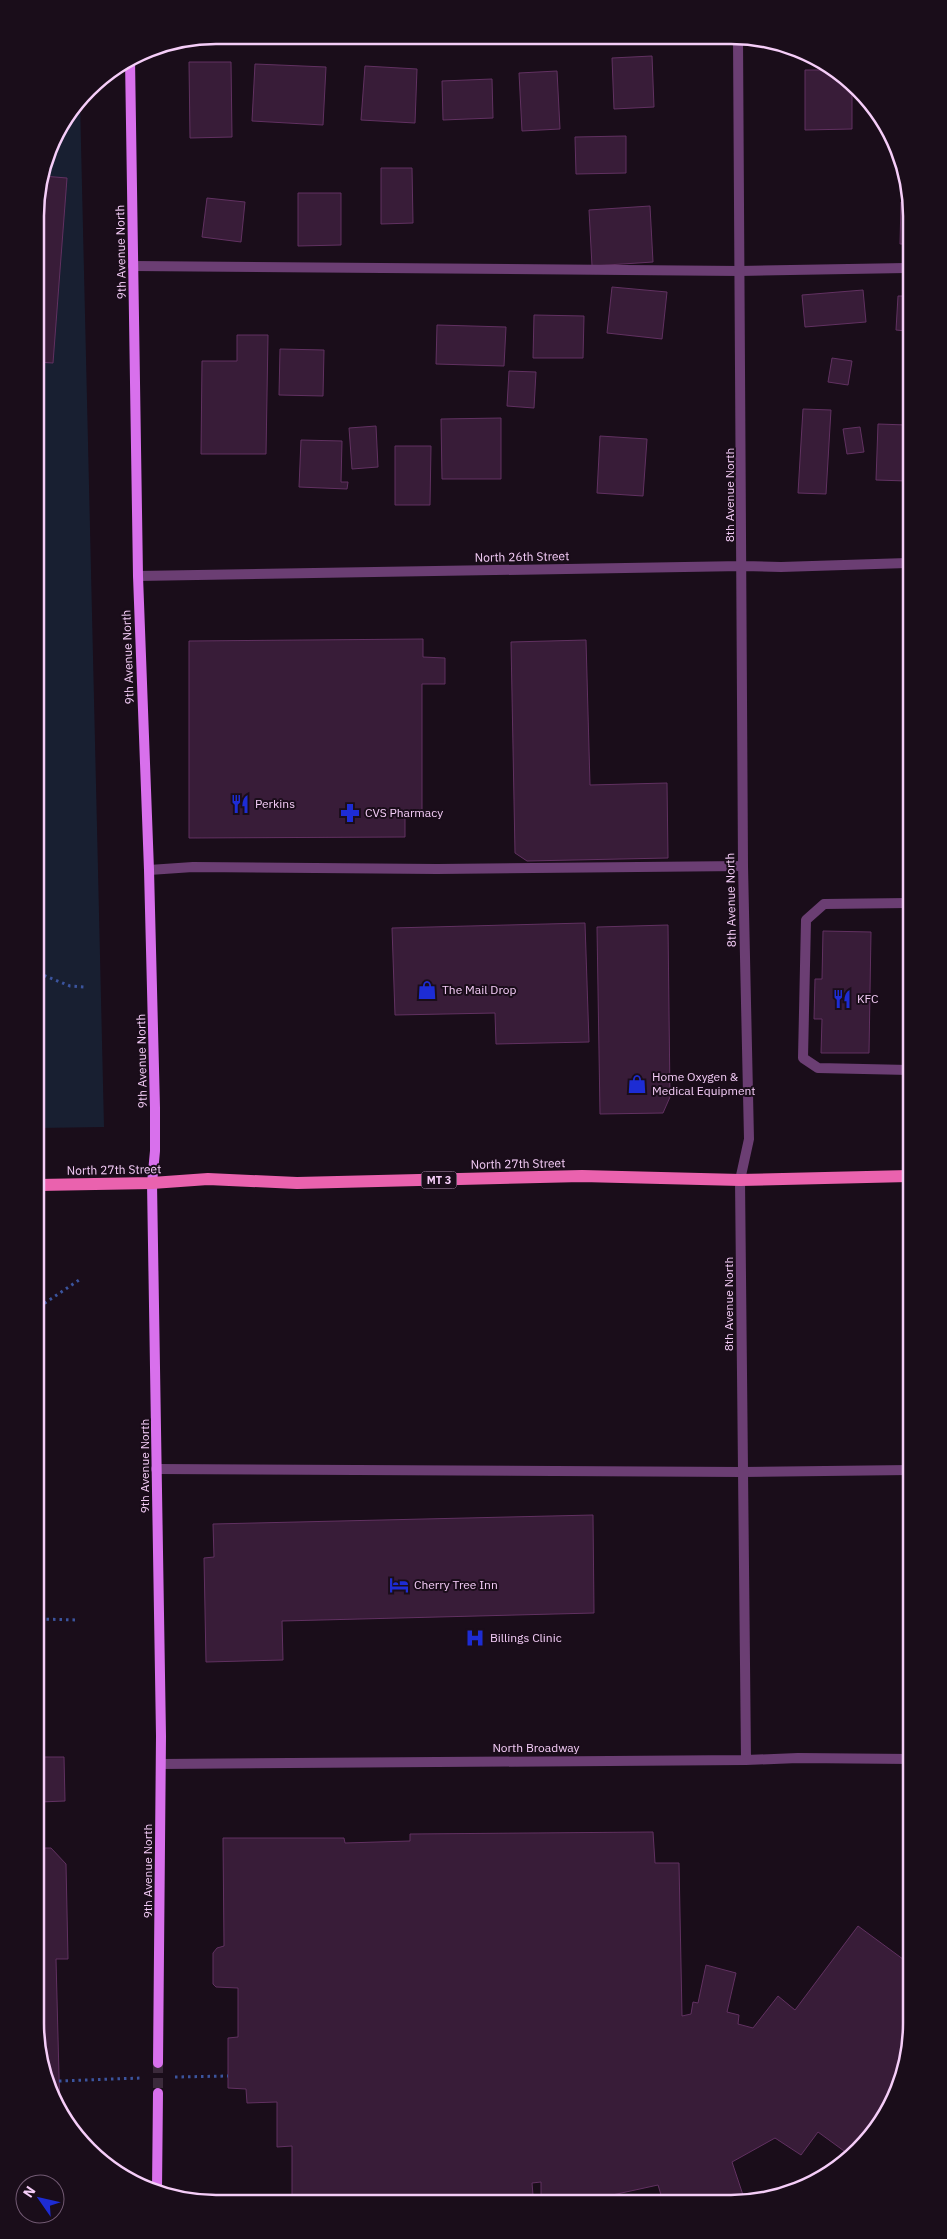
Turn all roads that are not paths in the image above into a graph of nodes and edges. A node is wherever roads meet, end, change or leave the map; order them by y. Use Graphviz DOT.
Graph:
graph roads {
  1 [pos="738,44"];
  2 [pos="130,67"];
  3 [pos="133,266"];
  4 [pos="903,268"];
  5 [pos="740,271"];
  6 [pos="903,563"];
  7 [pos="743,566"];
  8 [pos="138,576"];
  9 [pos="743,866"];
  10 [pos="150,870"];
  11 [pos="903,903"];
  12 [pos="903,1070"];
  13 [pos="903,1176"];
  14 [pos="740,1180"];
  15 [pos="152,1183"];
  16 [pos="44,1185"];
  17 [pos="156,1469"];
  18 [pos="903,1470"];
  19 [pos="742,1472"];
  20 [pos="903,1759"];
  21 [pos="746,1760"];
  22 [pos="161,1764"];
  23 [pos="158,2063"];
  24 [pos="158,2093"];
  25 [pos="157,2185"];
  1 -- 5 [label="street, 8th Avenue North"];
  2 -- 3 [label="street, 9th Avenue North"];
  3 -- 5 [label="street"];
  3 -- 8 [label="street, 9th Avenue North"];
  4 -- 5 [label="street"];
  5 -- 7 [label="street, 8th Avenue North"];
  6 -- 7 [label="street, North 26th Street"];
  7 -- 8 [label="street, North 26th Street"];
  7 -- 9 [label="street, 8th Avenue North"];
  8 -- 10 [label="street, 9th Avenue North"];
  9 -- 10 [label="street"];
  9 -- 14 [label="street, 8th Avenue North"];
  10 -- 15 [label="street, 9th Avenue North"];
  11 -- 12 [label="street"];
  13 -- 14 [label="main road, North 27th Street / MT 3"];
  14 -- 15 [label="main road, North 27th Street / MT 3"];
  14 -- 19 [label="street, 8th Avenue North"];
  15 -- 16 [label="main road, North 27th Street / MT 3"];
  15 -- 17 [label="street, 9th Avenue North"];
  17 -- 19 [label="street"];
  17 -- 22 [label="street, 9th Avenue North"];
  18 -- 19 [label="street"];
  19 -- 21 [label="street, 8th Avenue North"];
  20 -- 21 [label="street, North Broadway"];
  21 -- 22 [label="street, North Broadway"];
  22 -- 23 [label="street, 9th Avenue North"];
  24 -- 25 [label="street"];
}
